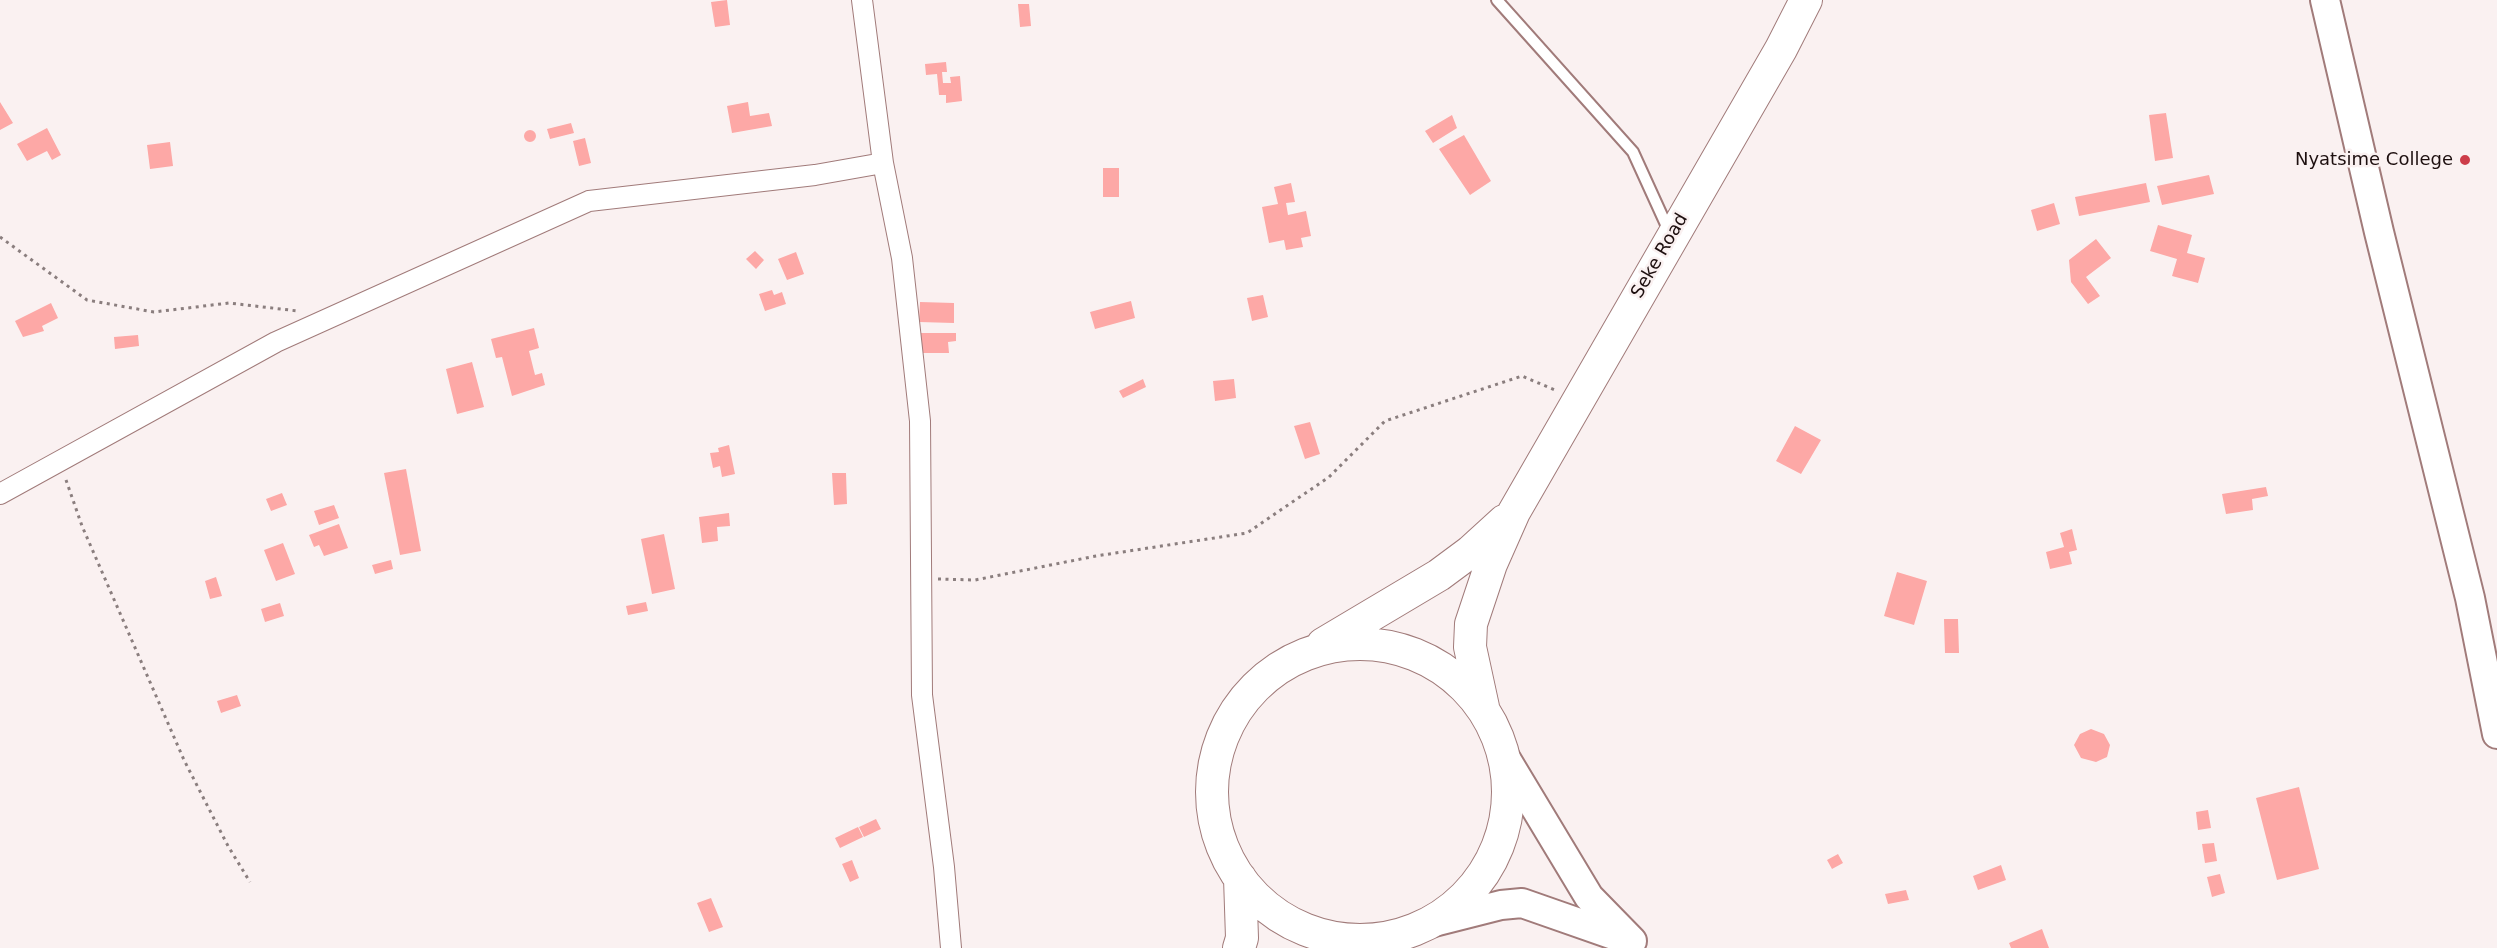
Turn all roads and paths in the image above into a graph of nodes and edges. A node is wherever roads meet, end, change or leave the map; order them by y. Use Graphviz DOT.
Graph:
graph roads {
  1 [pos="862,0"];
  2 [pos="1497,0"];
  3 [pos="1806,0"];
  4 [pos="2325,0"];
  5 [pos="883,163"];
  6 [pos="0,237"];
  7 [pos="1671,237"];
  8 [pos="300,311"];
  9 [pos="1578,399"];
  10 [pos="60,461"];
  11 [pos="0,494"];
  12 [pos="1514,512"];
  13 [pos="921,579"];
  14 [pos="1306,654"];
  15 [pos="1484,711"];
  16 [pos="2497,734"];
  17 [pos="1503,754"];
  18 [pos="1240,878"];
  19 [pos="250,882"];
  20 [pos="1434,922"];
  21 [pos="1382,943"];
  22 [pos="1638,945"];
  23 [pos="951,948"];
  24 [pos="1239,948"];
  1 -- 5 [label="street"];
  2 -- 7 [label="lane"];
  3 -- 7 [label="main road, Seke Road"];
  4 -- 16 [label="street"];
  5 -- 10 [label="street"];
  5 -- 13 [label="street"];
  6 -- 8 [label="path"];
  7 -- 9 [label="main road, Seke Road"];
  9 -- 12 [label="main road, Seke Road"];
  9 -- 13 [label="path"];
  10 -- 11 [label="street"];
  10 -- 19 [label="path"];
  12 -- 14 [label="main road"];
  12 -- 15 [label="main road"];
  13 -- 23 [label="street"];
  14 -- 15 [label="main road"];
  14 -- 18 [label="main road"];
  15 -- 17 [label="main road"];
  17 -- 20 [label="main road"];
  17 -- 22 [label="street"];
  18 -- 21 [label="main road"];
  18 -- 24 [label="main road"];
  20 -- 21 [label="main road"];
  20 -- 22 [label="street"];
}
